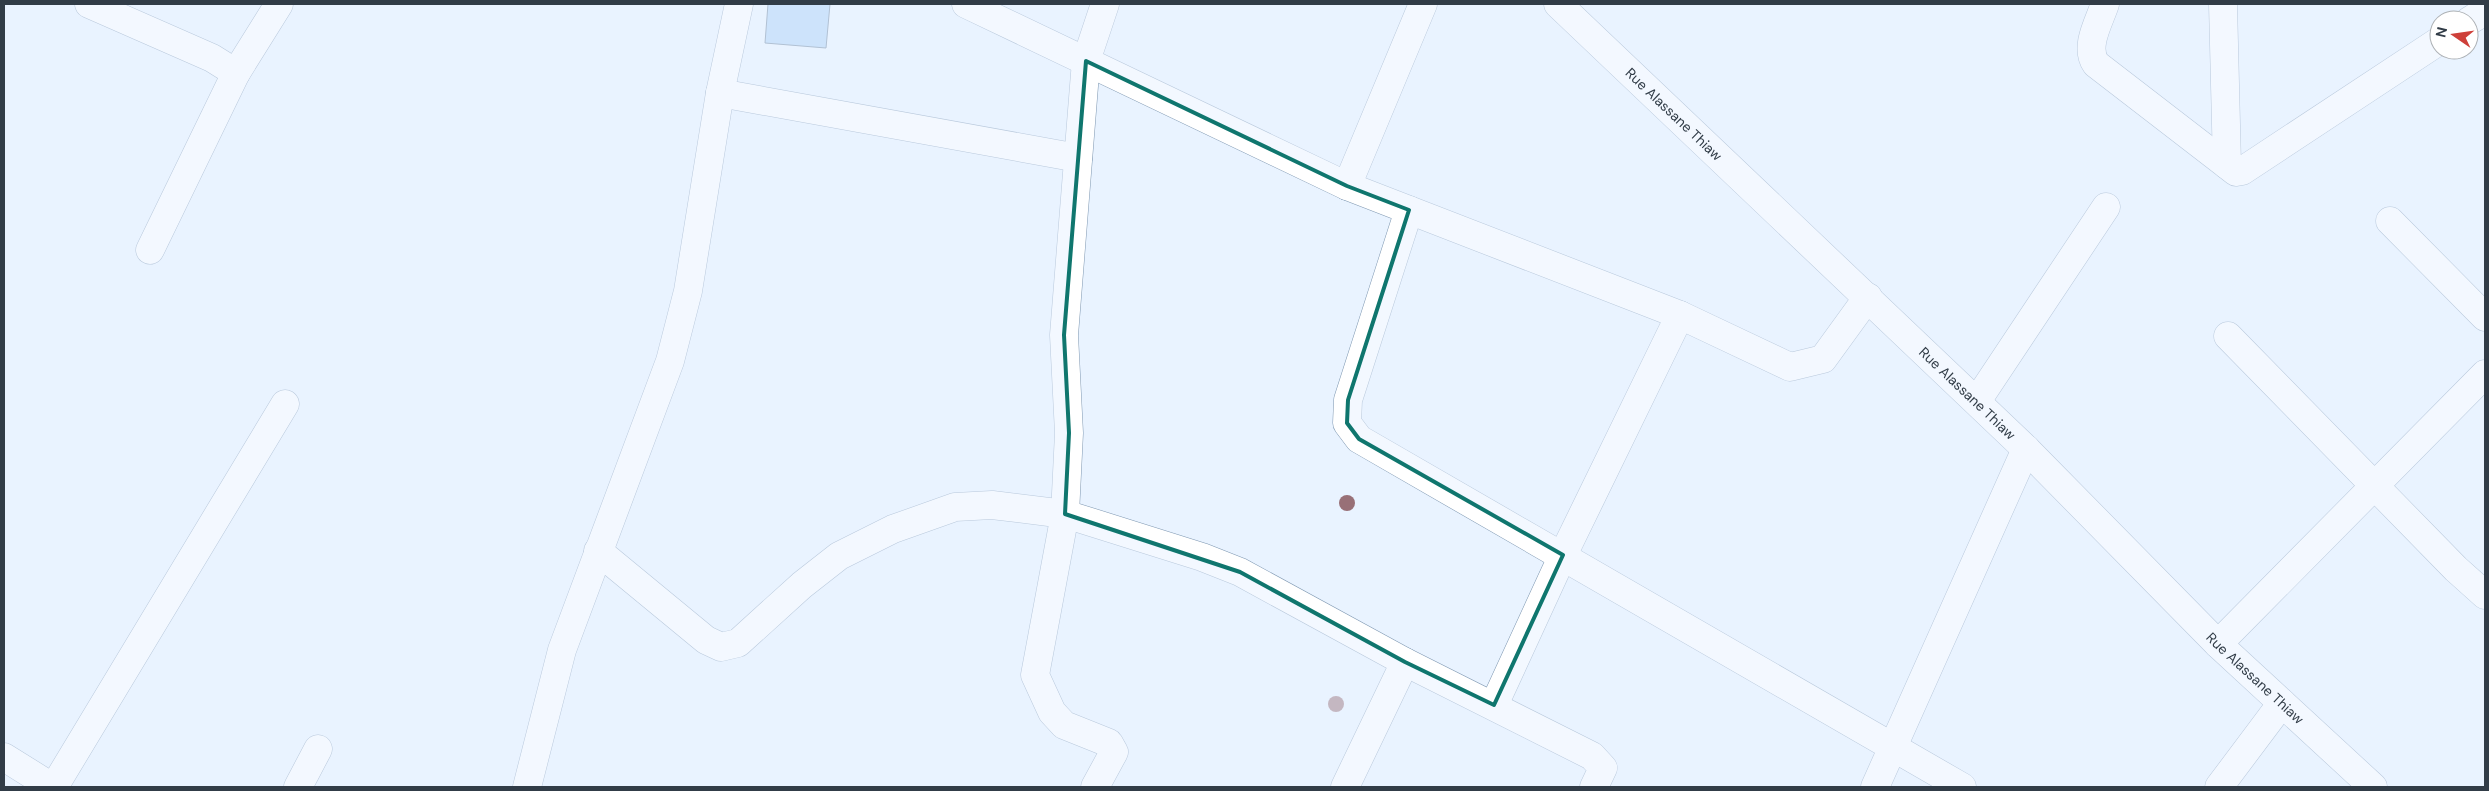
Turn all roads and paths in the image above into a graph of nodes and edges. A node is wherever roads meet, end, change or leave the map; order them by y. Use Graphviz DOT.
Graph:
graph roads {
  1 [pos="89,4"];
  2 [pos="279,4"];
  3 [pos="739,4"];
  4 [pos="966,4"];
  5 [pos="1106,4"];
  6 [pos="1423,4"];
  7 [pos="2105,4"];
  8 [pos="2223,4"];
  9 [pos="1565,6"];
  10 [pos="2429,48"];
  11 [pos="1086,61"];
  12 [pos="236,73"];
  13 [pos="720,93"];
  14 [pos="1078,158"];
  15 [pos="2227,165"];
  16 [pos="1347,186"];
  17 [pos="2106,208"];
  18 [pos="1409,210"];
  19 [pos="2390,221"];
  20 [pos="150,250"];
  21 [pos="1868,296"];
  22 [pos="1680,315"];
  23 [pos="2485,317"];
  24 [pos="2228,336"];
  25 [pos="2485,374"];
  26 [pos="1977,401"];
  27 [pos="285,404"];
  28 [pos="2026,449"];
  29 [pos="2374,487"];
  30 [pos="1065,514"];
  31 [pos="598,551"];
  32 [pos="1563,555"];
  33 [pos="2485,595"];
  34 [pos="2218,644"];
  35 [pos="1405,662"];
  36 [pos="2282,703"];
  37 [pos="1494,705"];
  38 [pos="1893,747"];
  39 [pos="318,749"];
  40 [pos="4,757"];
  41 [pos="53,787"];
  42 [pos="298,787"];
  43 [pos="527,787"];
  44 [pos="1095,787"];
  45 [pos="1345,787"];
  46 [pos="1594,787"];
  47 [pos="1874,787"];
  48 [pos="1962,787"];
  49 [pos="2219,787"];
  50 [pos="2373,787"];
  1 -- 12 [label="street"];
  2 -- 12 [label="street"];
  3 -- 13 [label="street"];
  4 -- 11 [label="street"];
  5 -- 11 [label="street"];
  6 -- 16 [label="street"];
  7 -- 15 [label="street"];
  8 -- 15 [label="street"];
  9 -- 21 [label="street, Rue Alassane Thiaw"];
  10 -- 15 [label="street"];
  11 -- 14 [label="street"];
  11 -- 16 [label="street"];
  12 -- 20 [label="street"];
  13 -- 14 [label="street"];
  13 -- 31 [label="street"];
  14 -- 30 [label="street"];
  16 -- 18 [label="street"];
  17 -- 26 [label="street"];
  18 -- 22 [label="street"];
  18 -- 32 [label="street"];
  19 -- 23 [label="street"];
  21 -- 22 [label="street"];
  21 -- 26 [label="street, Rue Alassane Thiaw"];
  22 -- 32 [label="street"];
  24 -- 29 [label="street"];
  25 -- 29 [label="street"];
  26 -- 28 [label="street, Rue Alassane Thiaw"];
  27 -- 41 [label="street"];
  28 -- 34 [label="street, Rue Alassane Thiaw"];
  28 -- 38 [label="street"];
  29 -- 33 [label="street"];
  29 -- 34 [label="street"];
  30 -- 31 [label="street"];
  30 -- 35 [label="street"];
  30 -- 44 [label="street"];
  31 -- 43 [label="street"];
  32 -- 37 [label="street"];
  32 -- 38 [label="street"];
  34 -- 36 [label="street, Rue Alassane Thiaw"];
  35 -- 37 [label="street"];
  35 -- 45 [label="street"];
  36 -- 49 [label="street"];
  36 -- 50 [label="street, Rue Alassane Thiaw"];
  37 -- 46 [label="street"];
  38 -- 47 [label="street"];
  38 -- 48 [label="street"];
  39 -- 42 [label="street"];
  40 -- 41 [label="street"];
}
